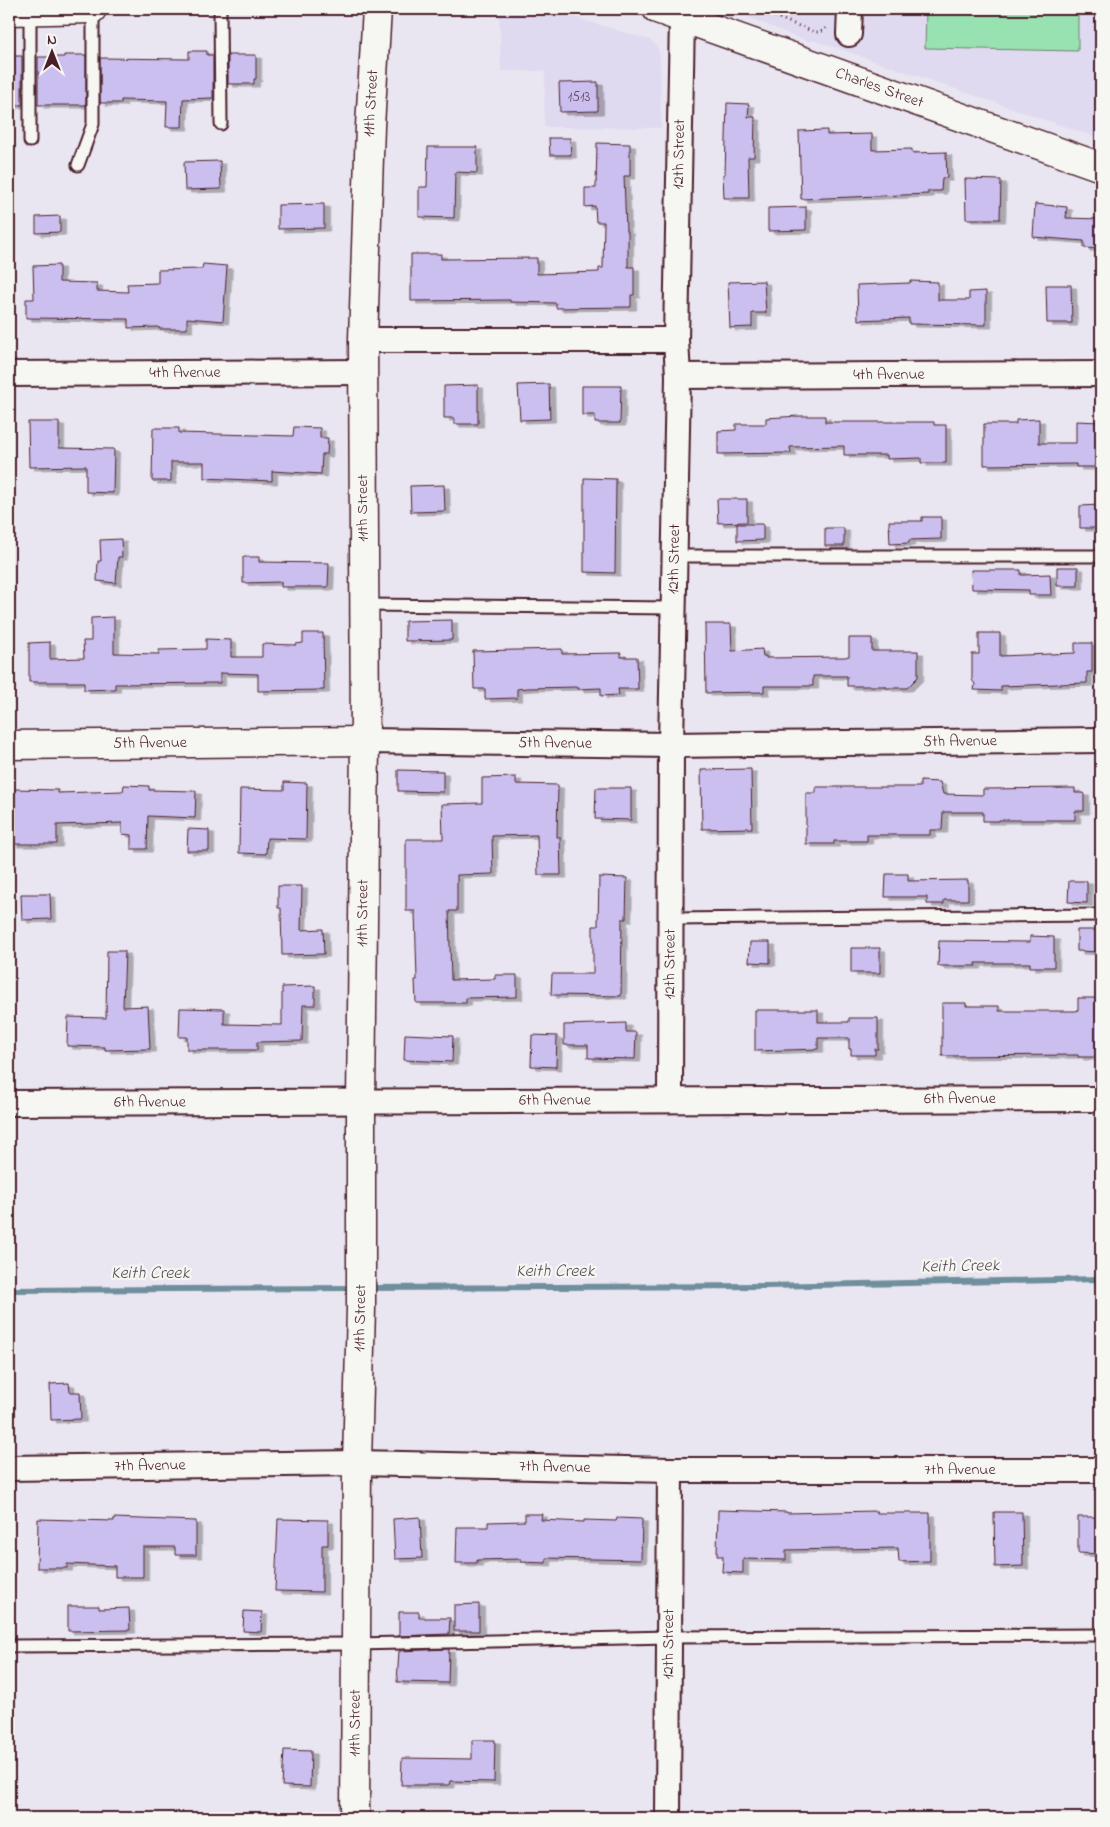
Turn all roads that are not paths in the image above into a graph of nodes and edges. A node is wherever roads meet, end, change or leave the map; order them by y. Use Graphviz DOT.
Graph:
graph roads {
  1 [pos="92,9"];
  2 [pos="220,9"];
  3 [pos="377,9"];
  4 [pos="657,9"];
  5 [pos="850,9"];
  6 [pos="19,11"];
  7 [pos="682,18"];
  8 [pos="838,30"];
  9 [pos="221,124"];
  10 [pos="30,141"];
  11 [pos="78,165"];
  12 [pos="1101,167"];
  13 [pos="363,340"];
  14 [pos="676,340"];
  15 [pos="362,372"];
  16 [pos="9,374"];
  17 [pos="1101,374"];
  18 [pos="678,376"];
  19 [pos="674,556"];
  20 [pos="1101,556"];
  21 [pos="364,605"];
  22 [pos="674,608"];
  23 [pos="1101,740"];
  24 [pos="365,741"];
  25 [pos="9,745"];
  26 [pos="671,745"];
  27 [pos="1101,915"];
  28 [pos="671,920"];
  29 [pos="670,1099"];
  30 [pos="1101,1099"];
  31 [pos="361,1102"];
  32 [pos="9,1103"];
  33 [pos="357,1463"];
  34 [pos="9,1468"];
  35 [pos="670,1470"];
  36 [pos="1101,1470"];
  37 [pos="1101,1635"];
  38 [pos="669,1637"];
  39 [pos="356,1644"];
  40 [pos="9,1646"];
  41 [pos="355,1818"];
  42 [pos="668,1818"];
  1 -- 6 [label="main road"];
  1 -- 11 [label="lane"];
  2 -- 9 [label="lane"];
  3 -- 13 [label="main road, 11th Street"];
  4 -- 7 [label="main road, Charles Street"];
  5 -- 8 [label="street"];
  6 -- 10 [label="lane"];
  7 -- 12 [label="main road, Charles Street"];
  7 -- 14 [label="street, 12th Street"];
  13 -- 14 [label="street"];
  13 -- 15 [label="main road, 11th Street"];
  14 -- 18 [label="street, 12th Street"];
  15 -- 16 [label="street, 4th Avenue"];
  15 -- 21 [label="main road, 11th Street"];
  17 -- 18 [label="street, 4th Avenue"];
  18 -- 19 [label="street, 12th Street"];
  19 -- 20 [label="lane"];
  19 -- 22 [label="street, 12th Street"];
  21 -- 22 [label="lane"];
  21 -- 24 [label="main road, 11th Street"];
  22 -- 26 [label="street, 12th Street"];
  23 -- 26 [label="street, 5th Avenue"];
  24 -- 25 [label="main road, 5th Avenue"];
  24 -- 26 [label="street, 5th Avenue"];
  24 -- 31 [label="main road, 11th Street"];
  26 -- 28 [label="street, 12th Street"];
  27 -- 28 [label="lane"];
  28 -- 29 [label="street, 12th Street"];
  29 -- 30 [label="street, 6th Avenue"];
  29 -- 31 [label="street, 6th Avenue"];
  31 -- 32 [label="street, 6th Avenue"];
  31 -- 33 [label="main road, 11th Street"];
  33 -- 34 [label="street, 7th Avenue"];
  33 -- 35 [label="street, 7th Avenue"];
  33 -- 39 [label="main road, 11th Street"];
  35 -- 36 [label="street, 7th Avenue"];
  35 -- 38 [label="street, 12th Street"];
  37 -- 38 [label="lane"];
  38 -- 39 [label="lane"];
  38 -- 42 [label="street, 12th Street"];
  39 -- 40 [label="lane"];
  39 -- 41 [label="main road, 11th Street"];
}
